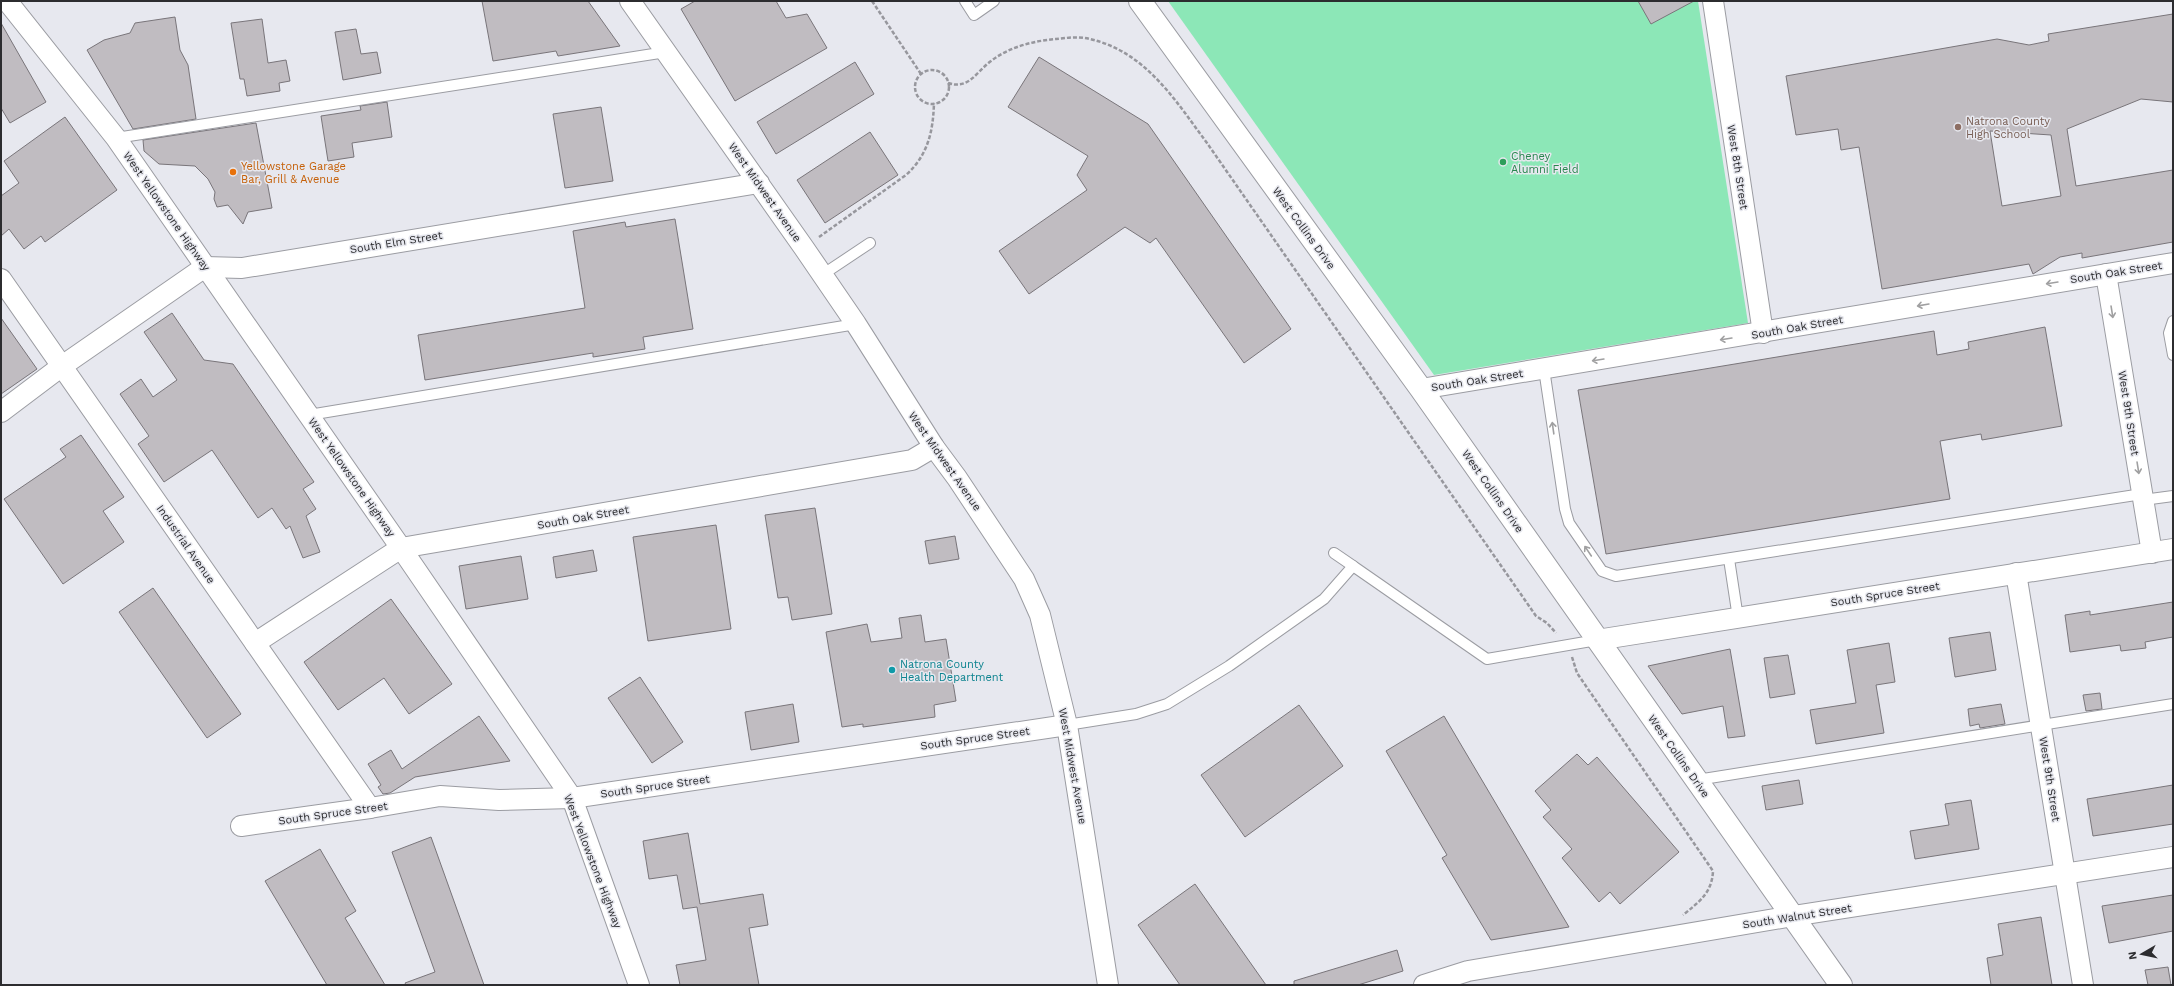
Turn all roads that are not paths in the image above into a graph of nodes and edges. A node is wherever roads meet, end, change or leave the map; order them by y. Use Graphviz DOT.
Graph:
graph roads {
  1 [pos="630,1"];
  2 [pos="965,1"];
  3 [pos="994,1"];
  4 [pos="1140,1"];
  5 [pos="1713,1"];
  6 [pos="10,3"];
  7 [pos="666,52"];
  8 [pos="116,138"];
  9 [pos="760,183"];
  10 [pos="870,243"];
  11 [pos="2173,263"];
  12 [pos="205,266"];
  13 [pos="2106,274"];
  14 [pos="822,275"];
  15 [pos="1,279"];
  16 [pos="2173,321"];
  17 [pos="856,324"];
  18 [pos="1763,333"];
  19 [pos="2173,355"];
  20 [pos="62,366"];
  21 [pos="1544,369"];
  22 [pos="1421,389"];
  23 [pos="1,412"];
  24 [pos="309,415"];
  25 [pos="934,447"];
  26 [pos="2173,496"];
  27 [pos="2143,497"];
  28 [pos="401,548"];
  29 [pos="2173,550"];
  30 [pos="1334,553"];
  31 [pos="2152,553"];
  32 [pos="1729,559"];
  33 [pos="1353,566"];
  34 [pos="2016,574"];
  35 [pos="1738,618"];
  36 [pos="1597,640"];
  37 [pos="255,643"];
  38 [pos="2173,704"];
  39 [pos="1067,725"];
  40 [pos="2041,725"];
  41 [pos="1696,781"];
  42 [pos="572,798"];
  43 [pos="370,808"];
  44 [pos="242,826"];
  45 [pos="2173,857"];
  46 [pos="2065,874"];
  47 [pos="1793,916"];
  48 [pos="639,985"];
  49 [pos="1108,985"];
  50 [pos="1424,985"];
  51 [pos="1841,985"];
  52 [pos="2083,985"];
  1 -- 7 [label="street, West Midwest Avenue"];
  2 -- 3 [label="lane"];
  4 -- 22 [label="main road, West Collins Drive"];
  5 -- 18 [label="street, West 8th Street"];
  6 -- 8 [label="street, West Yellowstone Highway"];
  7 -- 8 [label="lane"];
  7 -- 9 [label="street, West Midwest Avenue"];
  8 -- 12 [label="street, West Yellowstone Highway"];
  9 -- 12 [label="street, South Elm Street"];
  9 -- 14 [label="street, West Midwest Avenue"];
  10 -- 14 [label="lane"];
  11 -- 13 [label="street, South Oak Street"];
  12 -- 20 [label="street"];
  12 -- 24 [label="street, West Yellowstone Highway"];
  13 -- 18 [label="street, South Oak Street, one-way"];
  13 -- 27 [label="street, West 9th Street, one-way"];
  14 -- 17 [label="street, West Midwest Avenue"];
  15 -- 20 [label="street, Industrial Avenue"];
  16 -- 19 [label="lane"];
  17 -- 24 [label="lane"];
  17 -- 25 [label="street, West Midwest Avenue"];
  18 -- 21 [label="street, South Oak Street, one-way"];
  20 -- 23 [label="street"];
  20 -- 37 [label="street, Industrial Avenue"];
  21 -- 22 [label="street, South Oak Street"];
  32 -- 21 [label="lane, one-way"];
  22 -- 36 [label="main road, West Collins Drive"];
  24 -- 28 [label="street, West Yellowstone Highway"];
  25 -- 28 [label="street, South Oak Street"];
  25 -- 39 [label="street, West Midwest Avenue"];
  26 -- 27 [label="lane"];
  27 -- 31 [label="street, West 9th Street"];
  27 -- 32 [label="lane"];
  28 -- 37 [label="street, South Oak Street"];
  28 -- 42 [label="street, West Yellowstone Highway"];
  29 -- 31 [label="street, South Spruce Street"];
  30 -- 33 [label="lane"];
  31 -- 34 [label="street, South Spruce Street"];
  32 -- 35 [label="lane"];
  33 -- 36 [label="lane"];
  33 -- 39 [label="lane"];
  34 -- 35 [label="street, South Spruce Street"];
  34 -- 40 [label="street, West 9th Street"];
  35 -- 36 [label="street, South Spruce Street"];
  36 -- 41 [label="main road, West Collins Drive"];
  37 -- 43 [label="street, Industrial Avenue"];
  38 -- 40 [label="lane"];
  39 -- 42 [label="street, South Spruce Street"];
  39 -- 49 [label="street, West Midwest Avenue"];
  40 -- 41 [label="lane"];
  40 -- 46 [label="street, West 9th Street"];
  41 -- 47 [label="main road, West Collins Drive"];
  42 -- 43 [label="street, South Spruce Street"];
  42 -- 48 [label="street, West Yellowstone Highway"];
  43 -- 44 [label="street, South Spruce Street"];
  45 -- 46 [label="street, South Walnut Street"];
  46 -- 47 [label="street, South Walnut Street"];
  46 -- 52 [label="street, West 9th Street"];
  47 -- 50 [label="street, South Walnut Street"];
  47 -- 51 [label="main road, West Collins Drive"];
}
